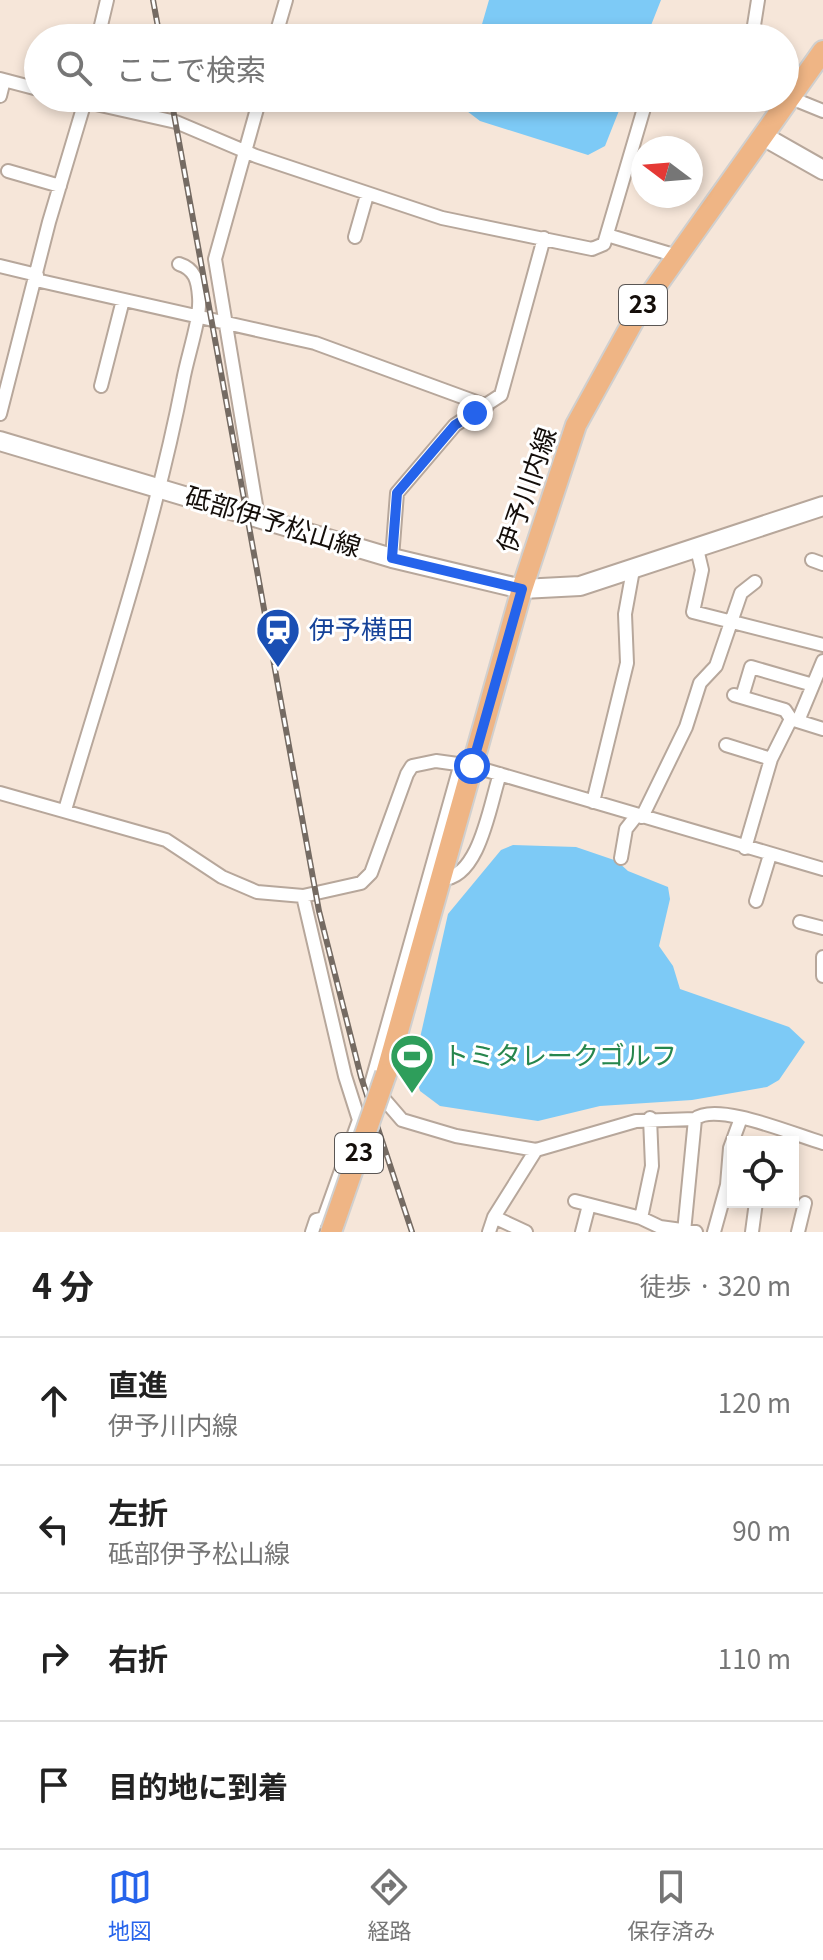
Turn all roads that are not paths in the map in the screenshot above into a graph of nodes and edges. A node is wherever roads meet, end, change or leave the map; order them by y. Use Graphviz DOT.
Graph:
graph roads {
  1 [pos="107,0"];
  2 [pos="286,0"];
  3 [pos="758,0"];
  4 [pos="101,24"];
  5 [pos="279,24"];
  6 [pos="754,24"];
  7 [pos="823,51"];
  8 [pos="2,79"];
  9 [pos="24,85"];
  10 [pos="799,86"];
  11 [pos="0,96"];
  12 [pos="799,104"];
  13 [pos="823,111"];
  14 [pos="82,112"];
  15 [pos="135,112"];
  16 [pos="257,112"];
  17 [pos="643,112"];
  18 [pos="782,112"];
  19 [pos="765,137"];
  20 [pos="247,151"];
  21 [pos="823,170"];
  22 [pos="8,171"];
  23 [pos="60,186"];
  24 [pos="367,195"];
  25 [pos="607,235"];
  26 [pos="355,237"];
  27 [pos="544,238"];
  28 [pos="677,256"];
  29 [pos="179,264"];
  30 [pos="0,266"];
  31 [pos="37,278"];
  32 [pos="123,300"];
  33 [pos="196,317"];
  34 [pos="224,323"];
  35 [pos="101,386"];
  36 [pos="487,406"];
  37 [pos="0,414"];
  38 [pos="0,441"];
  39 [pos="160,488"];
  40 [pos="823,506"];
  41 [pos="258,517"];
  42 [pos="697,549"];
  43 [pos="392,558"];
  44 [pos="633,570"];
  45 [pos="755,582"];
  46 [pos="522,589"];
  47 [pos="729,622"];
  48 [pos="823,645"];
  49 [pos="823,661"];
  50 [pos="813,685"];
  51 [pos="794,720"];
  52 [pos="823,729"];
  53 [pos="726,745"];
  54 [pos="771,759"];
  55 [pos="466,764"];
  56 [pos="500,774"];
  57 [pos="0,793"];
  58 [pos="593,802"];
  59 [pos="65,810"];
  60 [pos="640,816"];
  61 [pos="745,848"];
  62 [pos="770,855"];
  63 [pos="621,858"];
  64 [pos="823,869"];
  65 [pos="442,879"];
  66 [pos="303,896"];
  67 [pos="756,901"];
  68 [pos="800,922"];
  69 [pos="823,928"];
  70 [pos="823,957"];
  71 [pos="823,976"];
  72 [pos="650,1118"];
  73 [pos="741,1118"];
  74 [pos="695,1119"];
  75 [pos="823,1143"];
  76 [pos="536,1150"];
  77 [pos="575,1201"];
  78 [pos="805,1203"];
  79 [pos="589,1205"];
  80 [pos="755,1208"];
  81 [pos="494,1217"];
  82 [pos="641,1218"];
  83 [pos="327,1225"];
  84 [pos="688,1231"];
  85 [pos="312,1232"];
  86 [pos="346,1232"];
  87 [pos="489,1232"];
  88 [pos="526,1232"];
  89 [pos="582,1232"];
  90 [pos="714,1232"];
  91 [pos="752,1232"];
  92 [pos="798,1232"];
  1 -- 4 [label="street"];
  2 -- 5 [label="street"];
  3 -- 6 [label="street"];
  7 -- 10 [label="main road, 伊予川内線 / 23"];
  8 -- 9 [label="street"];
  8 -- 11 [label="street"];
  12 -- 13 [label="street"];
  14 -- 23 [label="street"];
  15 -- 20 [label="street"];
  16 -- 20 [label="street"];
  17 -- 25 [label="street"];
  18 -- 19 [label="main road, 伊予川内線 / 23"];
  19 -- 21 [label="main road"];
  19 -- 28 [label="main road, 伊予川内線 / 23"];
  20 -- 24 [label="street"];
  20 -- 34 [label="street"];
  22 -- 23 [label="street"];
  23 -- 31 [label="street"];
  24 -- 26 [label="street"];
  24 -- 27 [label="street"];
  25 -- 27 [label="street"];
  25 -- 28 [label="street"];
  27 -- 36 [label="street"];
  28 -- 46 [label="main road, 伊予川内線 / 23"];
  29 -- 33 [label="street"];
  30 -- 31 [label="street"];
  31 -- 32 [label="street"];
  31 -- 37 [label="street"];
  32 -- 33 [label="street"];
  32 -- 35 [label="street"];
  33 -- 34 [label="street"];
  33 -- 39 [label="street"];
  34 -- 36 [label="street"];
  34 -- 41 [label="street"];
  36 -- 43 [label="street"];
  38 -- 39 [label="main road, 砥部伊予松山線"];
  39 -- 41 [label="main road, 砥部伊予松山線"];
  39 -- 59 [label="street"];
  40 -- 42 [label="main road, 砥部伊予松山線"];
  41 -- 43 [label="main road, 砥部伊予松山線"];
  42 -- 44 [label="main road, 砥部伊予松山線"];
  42 -- 47 [label="street"];
  43 -- 46 [label="main road, 砥部伊予松山線"];
  44 -- 46 [label="main road, 砥部伊予松山線"];
  44 -- 58 [label="street"];
  45 -- 47 [label="street"];
  46 -- 55 [label="main road, 伊予川内線 / 23"];
  47 -- 48 [label="street"];
  47 -- 60 [label="street"];
  49 -- 50 [label="street"];
  50 -- 51 [label="street"];
  50 -- 51 [label="street"];
  51 -- 52 [label="street"];
  51 -- 54 [label="street"];
  53 -- 54 [label="street"];
  54 -- 61 [label="street"];
  55 -- 56 [label="street"];
  55 -- 65 [label="main road, 伊予川内線 / 23"];
  55 -- 66 [label="street"];
  55 -- 76 [label="street"];
  56 -- 58 [label="street"];
  56 -- 65 [label="street"];
  57 -- 59 [label="street"];
  58 -- 60 [label="street"];
  59 -- 66 [label="street"];
  60 -- 61 [label="street"];
  60 -- 63 [label="street"];
  61 -- 62 [label="street"];
  62 -- 64 [label="street"];
  62 -- 67 [label="street"];
  65 -- 83 [label="main road, 伊予川内線 / 23, bridge"];
  66 -- 83 [label="street"];
  68 -- 69 [label="street"];
  70 -- 71 [label="street"];
  72 -- 74 [label="street"];
  72 -- 76 [label="street"];
  72 -- 82 [label="street"];
  73 -- 74 [label="street"];
  73 -- 75 [label="street"];
  73 -- 90 [label="street"];
  74 -- 84 [label="street"];
  76 -- 81 [label="street"];
  77 -- 79 [label="street"];
  78 -- 92 [label="street"];
  79 -- 82 [label="street"];
  79 -- 89 [label="street"];
  80 -- 91 [label="street"];
  81 -- 87 [label="street"];
  81 -- 88 [label="street"];
  82 -- 84 [label="street"];
  83 -- 85 [label="street"];
  83 -- 86 [label="street"];
}
